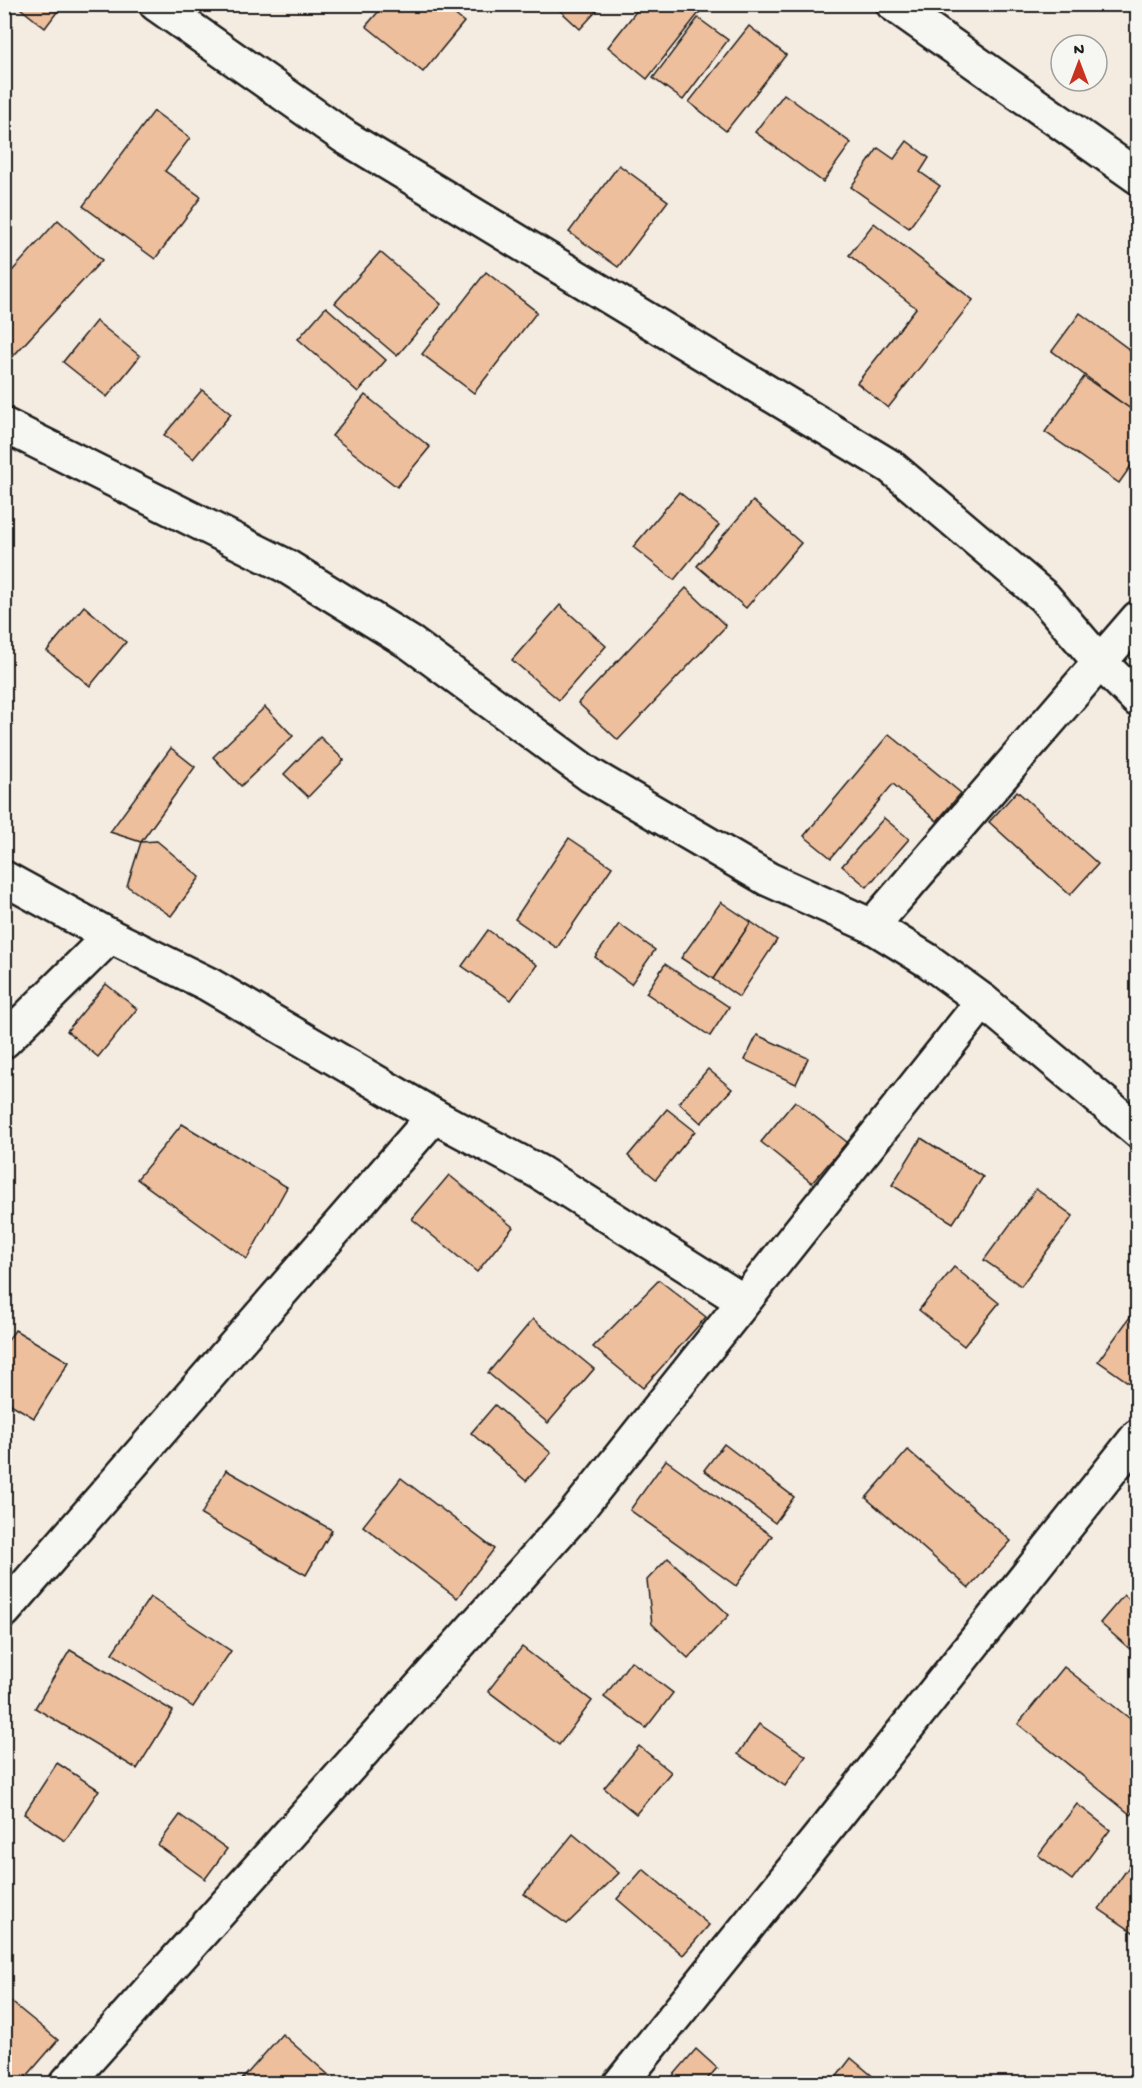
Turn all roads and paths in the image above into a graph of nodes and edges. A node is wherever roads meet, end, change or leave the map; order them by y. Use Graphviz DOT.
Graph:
graph roads {
  1 [pos="156,4"];
  2 [pos="893,4"];
  3 [pos="1137,177"];
  4 [pos="4,425"];
  5 [pos="1137,618"];
  6 [pos="1099,661"];
  7 [pos="1137,700"];
  8 [pos="4,878"];
  9 [pos="872,926"];
  10 [pos="110,936"];
  11 [pos="983,1001"];
  12 [pos="4,1041"];
  13 [pos="434,1116"];
  14 [pos="1137,1131"];
  15 [pos="743,1301"];
  16 [pos="1137,1436"];
  17 [pos="4,1611"];
  18 [pos="66,2084"];
  19 [pos="620,2084"];
  1 -- 6 [label="street"];
  2 -- 3 [label="street"];
  4 -- 9 [label="street"];
  5 -- 6 [label="street"];
  6 -- 7 [label="street"];
  6 -- 9 [label="street"];
  8 -- 10 [label="street"];
  9 -- 11 [label="street"];
  10 -- 12 [label="street"];
  10 -- 13 [label="street"];
  11 -- 14 [label="street"];
  11 -- 15 [label="street"];
  13 -- 15 [label="street"];
  13 -- 17 [label="street"];
  15 -- 18 [label="street"];
  16 -- 19 [label="street"];
}
